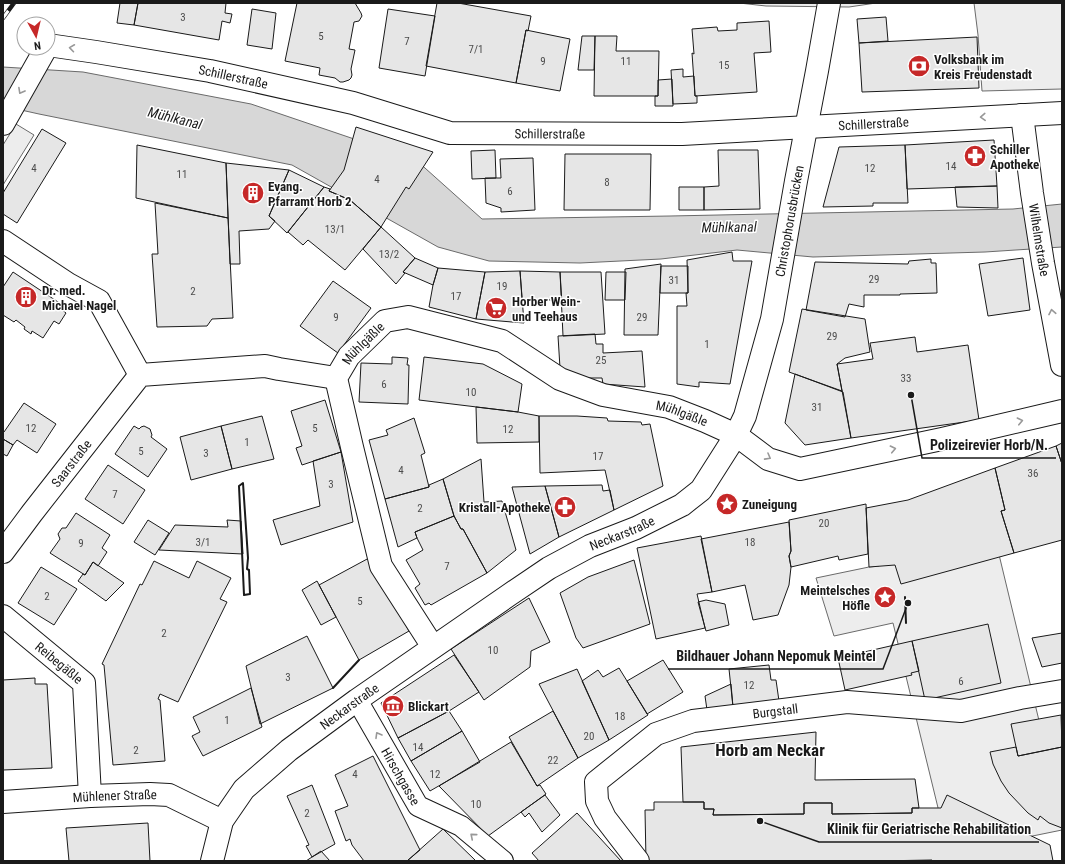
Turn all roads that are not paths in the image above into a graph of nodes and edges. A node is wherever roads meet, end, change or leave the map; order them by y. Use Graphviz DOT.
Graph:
graph roads {
  1 [pos="827,11"];
  2 [pos="56,46"];
  3 [pos="41,56"];
  4 [pos="1062,113"];
  5 [pos="1022,115"];
  6 [pos="5,121"];
  7 [pos="807,127"];
  8 [pos="3,241"];
  9 [pos="1062,364"];
  10 [pos="140,375"];
  11 [pos="336,378"];
  12 [pos="1062,411"];
  13 [pos="736,435"];
  14 [pos="3,552"];
  15 [pos="4,616"];
  16 [pos="433,647"];
  17 [pos="1062,691"];
  18 [pos="357,700"];
  19 [pos="90,796"];
  20 [pos="3,802"];
  21 [pos="222,821"];
  22 [pos="212,861"];
  23 [pos="503,861"];
  24 [pos="638,861"];
  1 -- 7 [label="street, Christophorusbrücken"];
  7 -- 2 [label="street, Schillerstraße, one-way"];
  3 -- 6 [label="street, one-way"];
  4 -- 5 [label="street, Schillerstraße"];
  5 -- 7 [label="street, Schillerstraße, one-way"];
  9 -- 5 [label="street, Wilhelmstraße, one-way"];
  7 -- 13 [label="street, Christophorusbrücken"];
  8 -- 10 [label="street"];
  10 -- 11 [label="street"];
  10 -- 14 [label="street, Saarstraße"];
  11 -- 13 [label="street, Mühlgäßle"];
  11 -- 16 [label="street, Mühlgäßle"];
  13 -- 12 [label="street, one-way"];
  13 -- 16 [label="street, Neckarstraße"];
  15 -- 19 [label="street, Reibegäßle"];
  16 -- 18 [label="street, Neckarstraße"];
  17 -- 24 [label="street, Burgstall"];
  18 -- 21 [label="street, Neckarstraße"];
  23 -- 18 [label="street, Hirschgasse, one-way"];
  19 -- 20 [label="street, Mühlener Straße"];
  19 -- 21 [label="street, Mühlener Straße"];
  21 -- 22 [label="street"];
}
